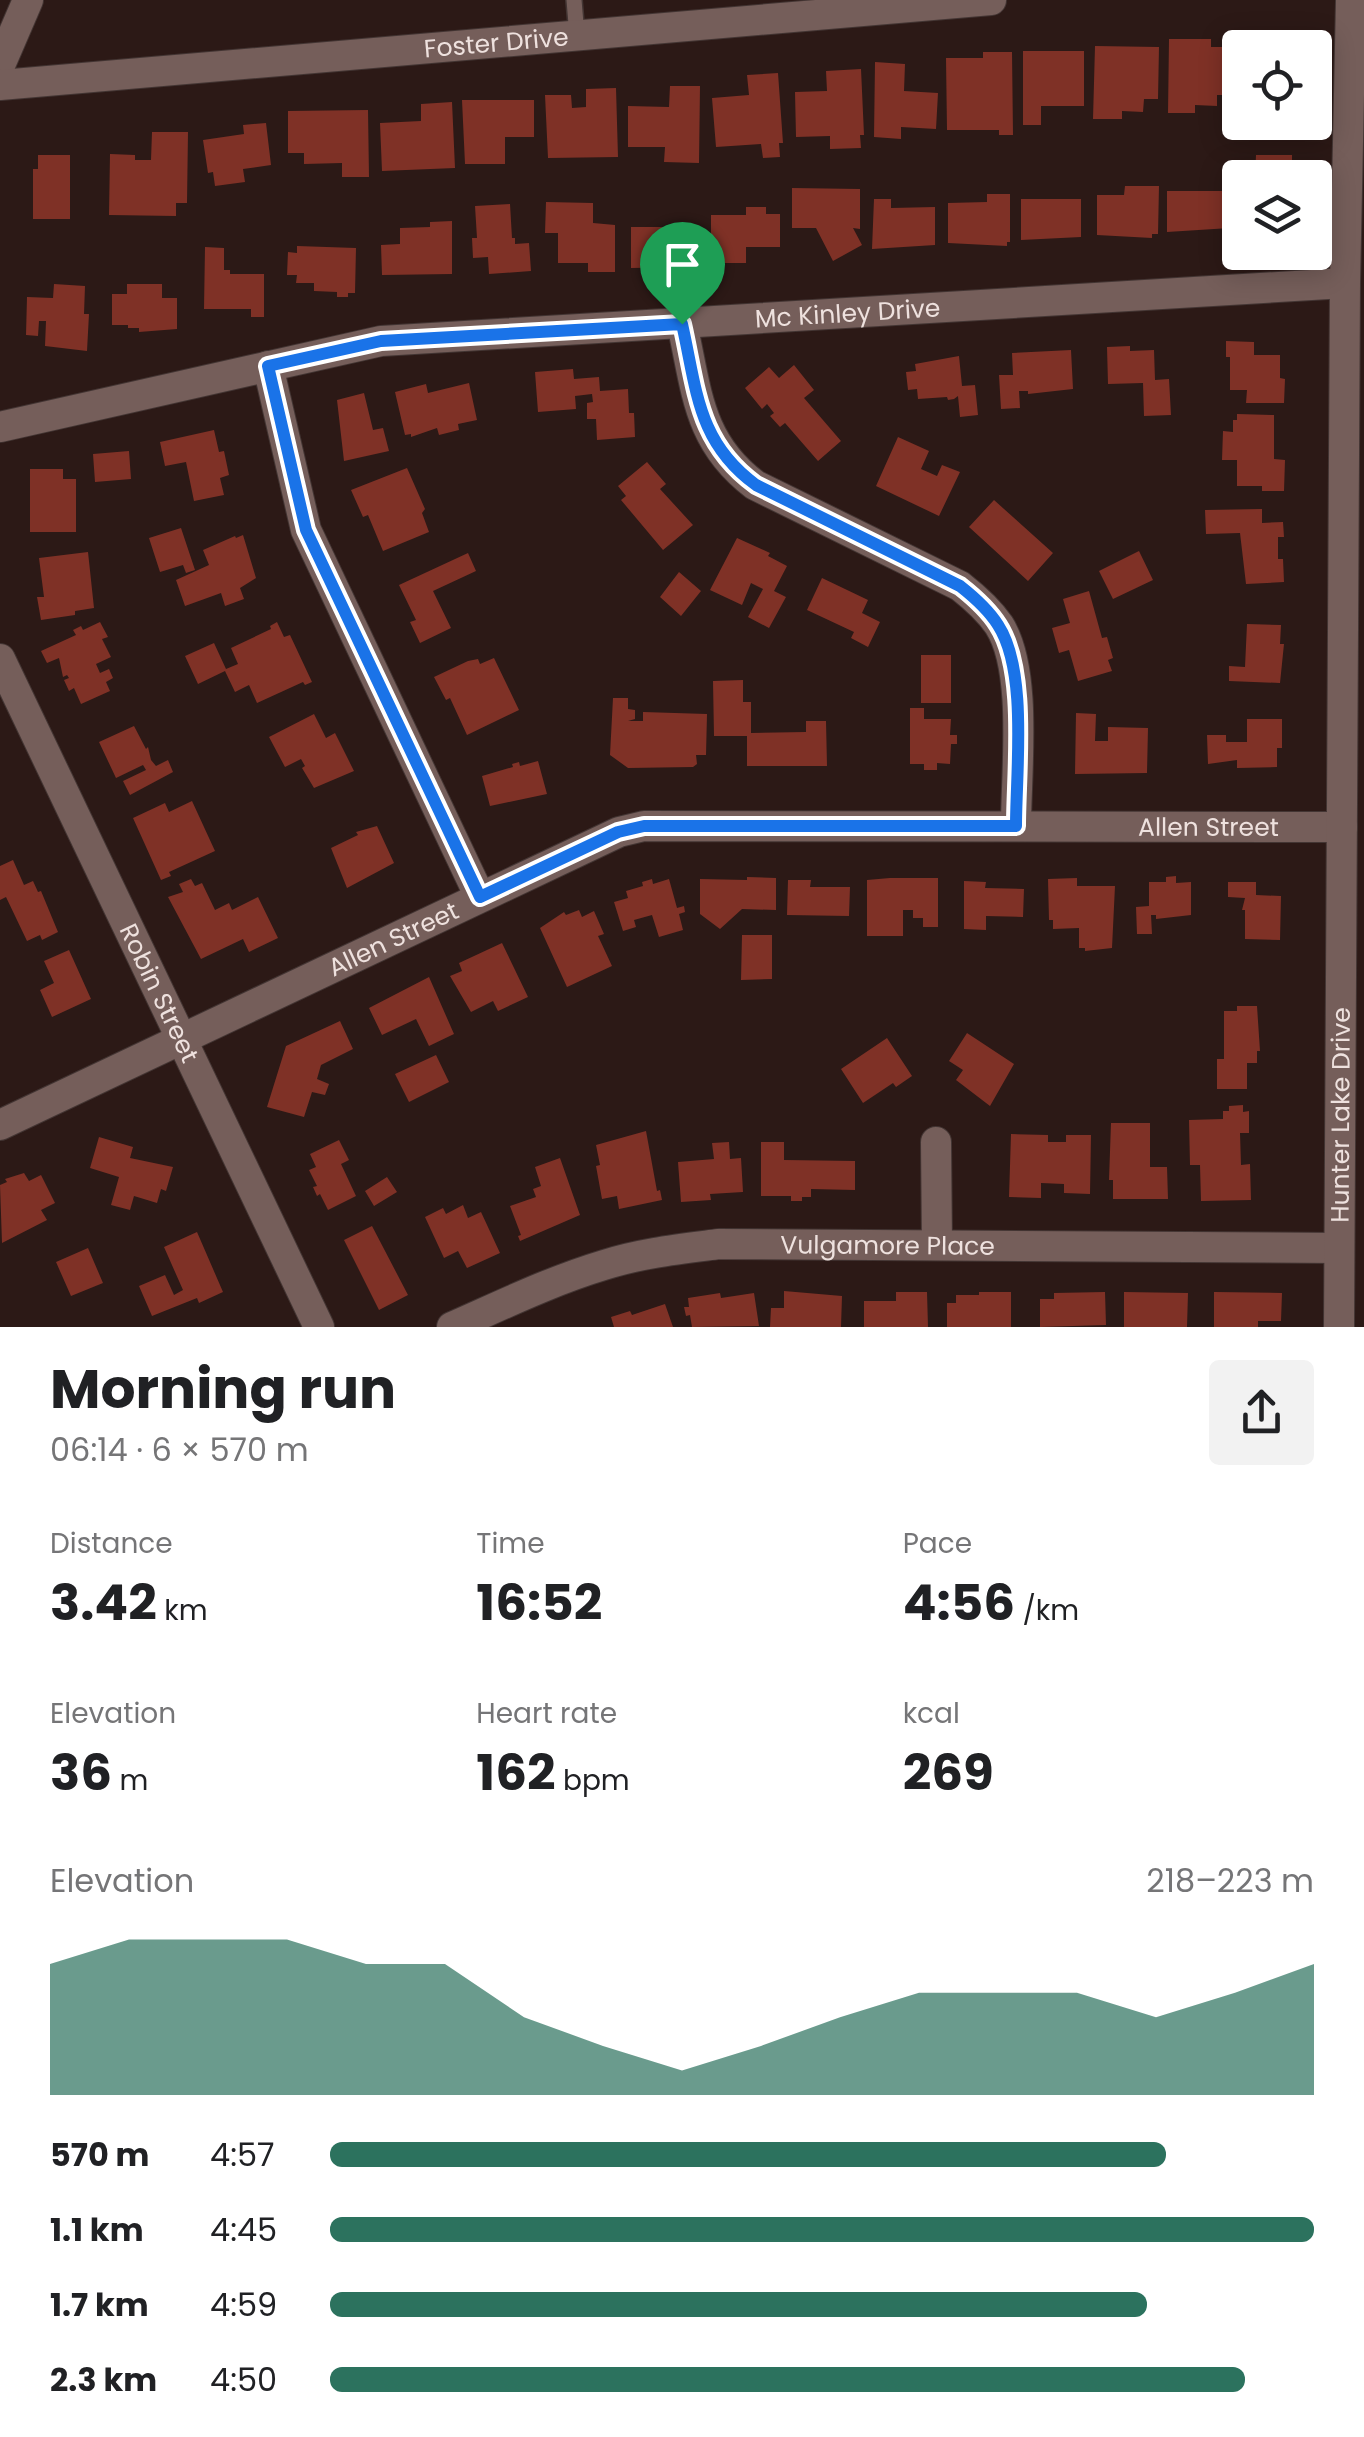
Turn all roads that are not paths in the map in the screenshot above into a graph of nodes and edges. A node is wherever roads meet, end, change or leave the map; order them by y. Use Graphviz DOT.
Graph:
graph roads {
  1 [pos="28,0"];
  2 [pos="574,0"];
  3 [pos="992,0"];
  4 [pos="1352,0"];
  5 [pos="922,3"];
  6 [pos="577,36"];
  7 [pos="0,65"];
  8 [pos="0,85"];
  9 [pos="1356,217"];
  10 [pos="1345,283"];
  11 [pos="682,324"];
  12 [pos="268,366"];
  13 [pos="0,427"];
  14 [pos="0,659"];
  15 [pos="1016,826"];
  16 [pos="1342,827"];
  17 [pos="480,897"];
  18 [pos="180,1040"];
  19 [pos="0,1126"];
  20 [pos="936,1142"];
  21 [pos="937,1244"];
  22 [pos="1339,1248"];
  23 [pos="318,1327"];
  24 [pos="452,1327"];
  25 [pos="1339,1327"];
  1 -- 7 [label="street"];
  2 -- 6 [label="lane"];
  3 -- 5 [label="street, Foster Drive"];
  4 -- 9 [label="street, Hunter Lake Drive"];
  5 -- 6 [label="street, Foster Drive"];
  6 -- 8 [label="street, Foster Drive"];
  9 -- 10 [label="street, Hunter Lake Drive"];
  10 -- 11 [label="street, Mc Kinley Drive"];
  10 -- 16 [label="street, Hunter Lake Drive"];
  11 -- 12 [label="street, Mc Kinley Drive"];
  11 -- 15 [label="street"];
  12 -- 13 [label="street, Mc Kinley Drive"];
  12 -- 17 [label="street"];
  14 -- 18 [label="street, Robin Street"];
  15 -- 16 [label="street, Allen Street"];
  15 -- 17 [label="street, Allen Street"];
  16 -- 22 [label="street, Hunter Lake Drive"];
  17 -- 18 [label="street, Allen Street"];
  18 -- 19 [label="street, Allen Street"];
  18 -- 23 [label="street, Robin Street"];
  20 -- 21 [label="street"];
  21 -- 22 [label="street, Vulgamore Place"];
  21 -- 24 [label="street, Vulgamore Place"];
  22 -- 25 [label="street, Hunter Lake Drive"];
}
